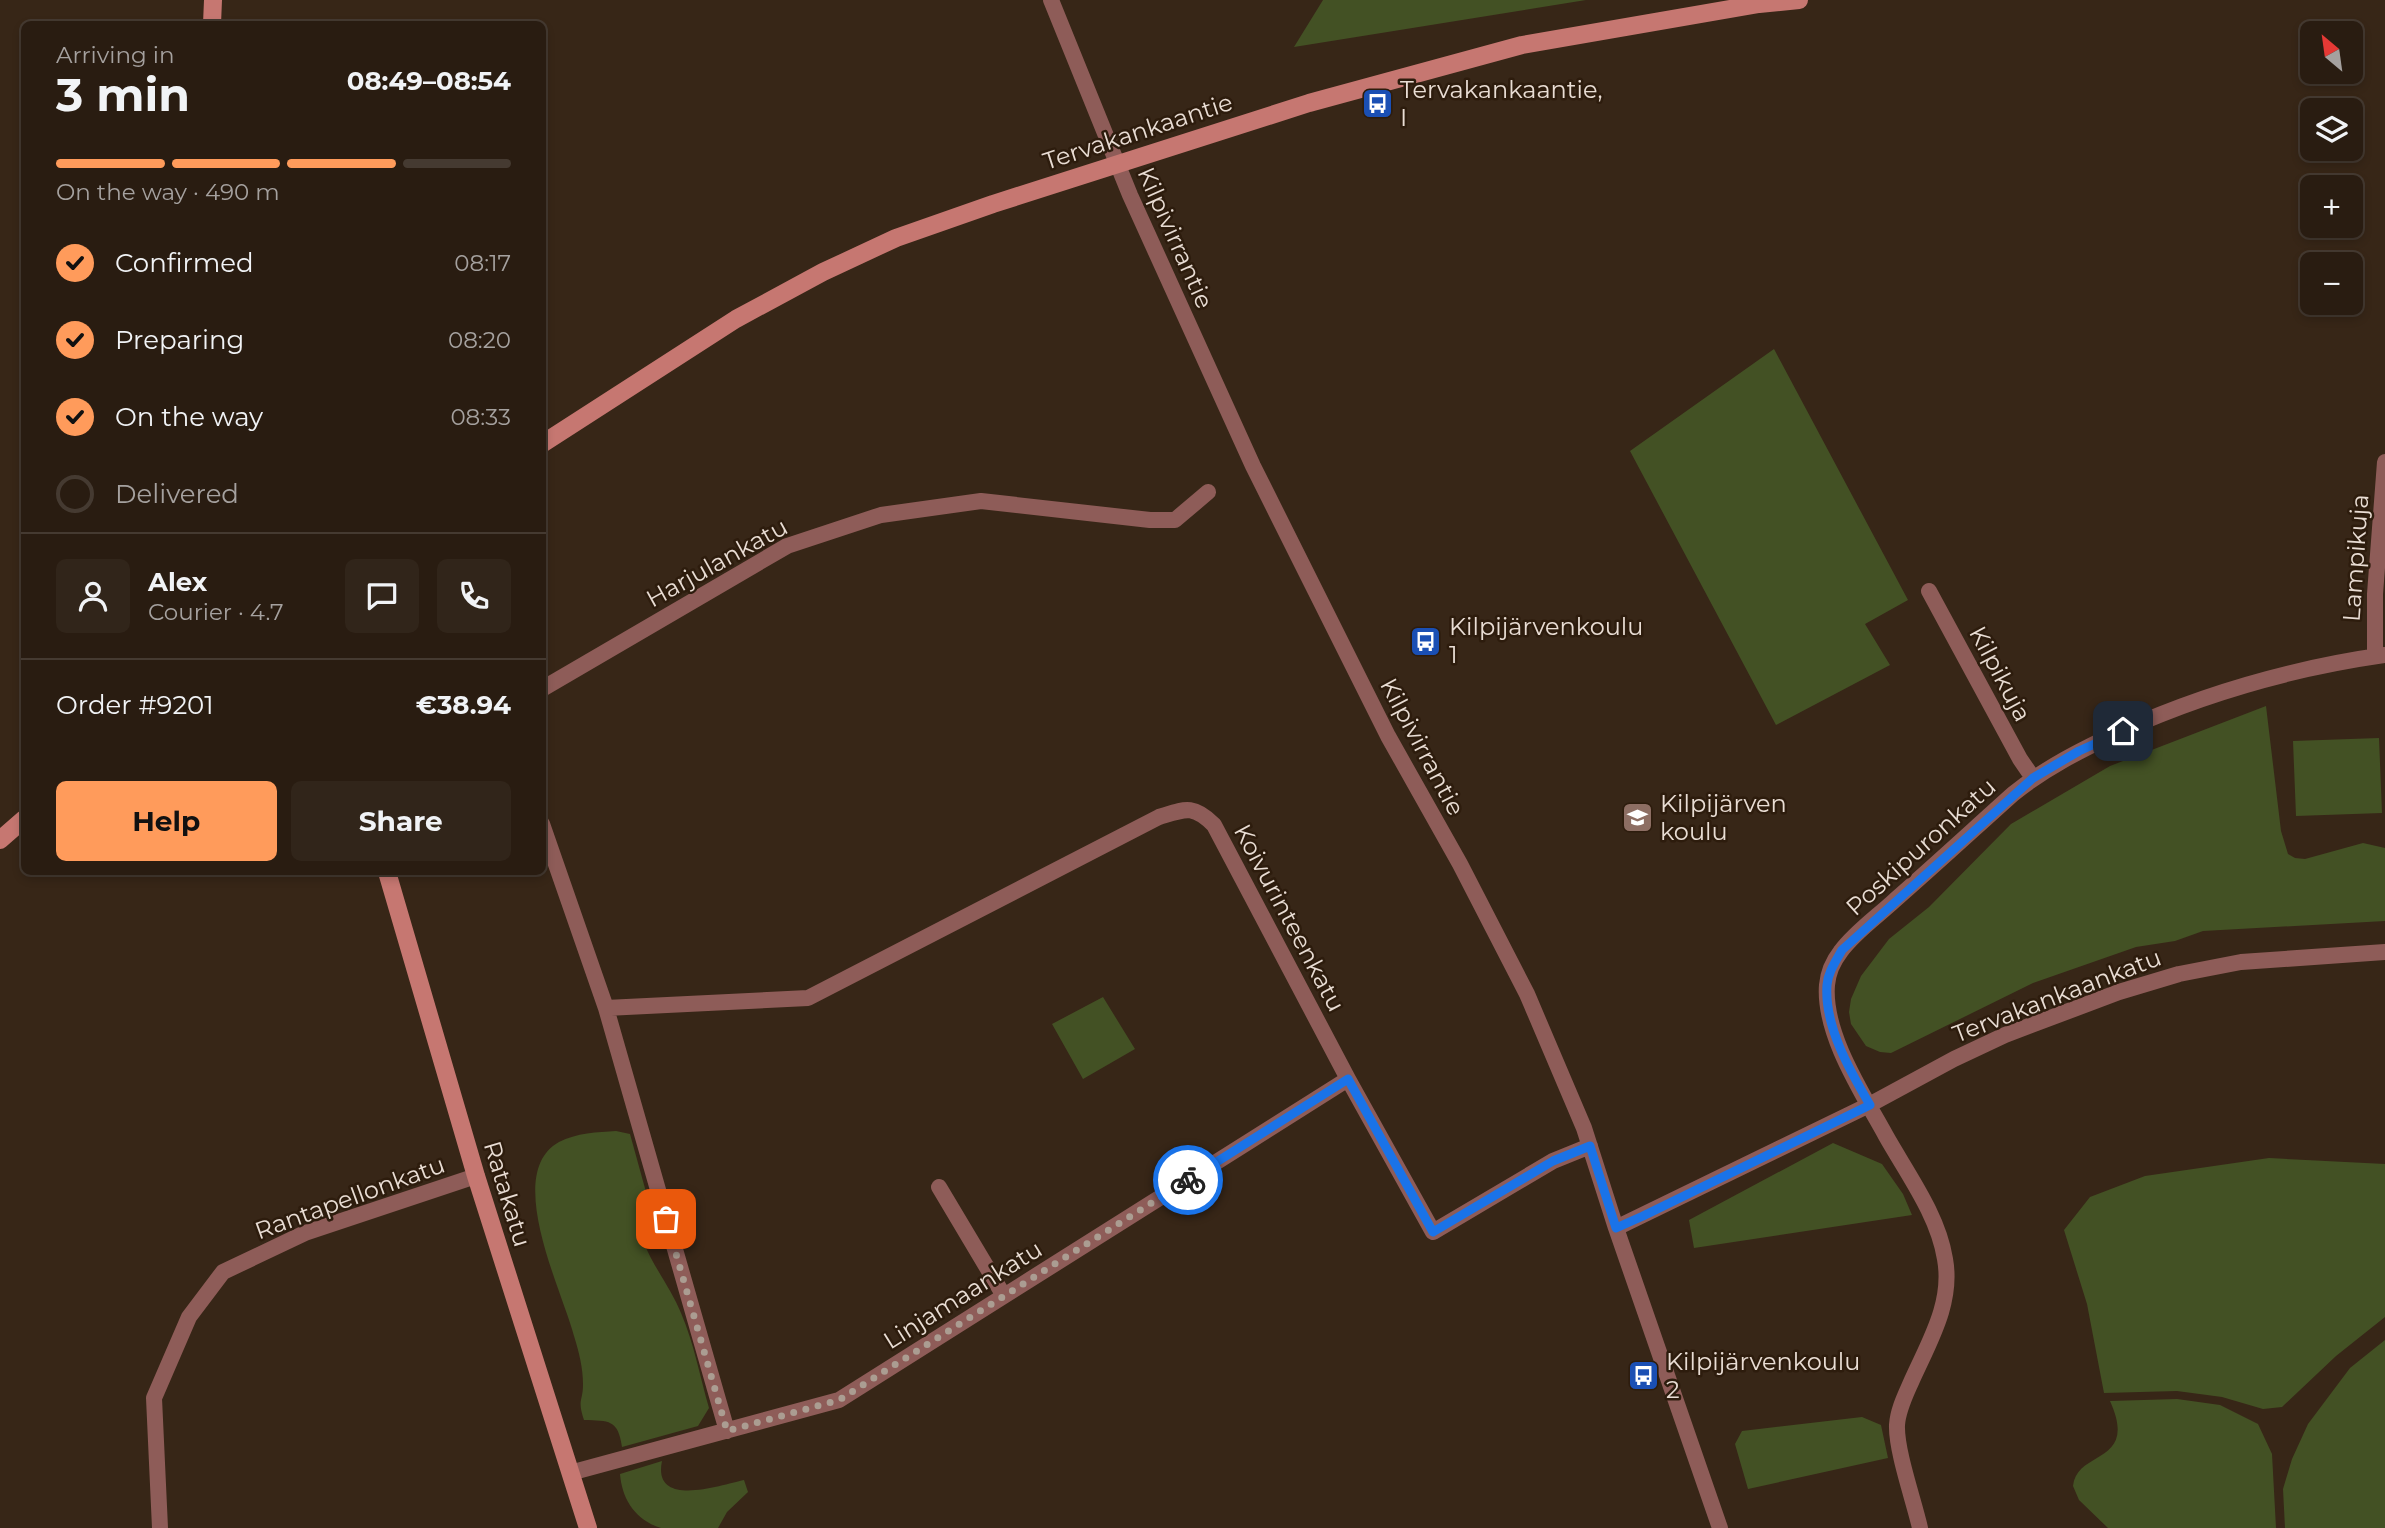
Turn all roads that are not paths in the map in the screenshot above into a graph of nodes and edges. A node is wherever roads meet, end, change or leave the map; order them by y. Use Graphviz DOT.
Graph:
graph roads {
  1 [pos="213,0"];
  2 [pos="1051,0"];
  3 [pos="1799,0"];
  4 [pos="212,21"];
  5 [pos="1118,165"];
  6 [pos="546,441"];
  7 [pos="2385,462"];
  8 [pos="1208,492"];
  9 [pos="1929,591"];
  10 [pos="2380,656"];
  11 [pos="546,687"];
  12 [pos="2033,778"];
  13 [pos="21,822"];
  14 [pos="546,836"];
  15 [pos="0,840"];
  16 [pos="388,875"];
  17 [pos="2385,952"];
  18 [pos="606,1008"];
  19 [pos="1348,1079"];
  20 [pos="1870,1105"];
  21 [pos="1590,1146"];
  22 [pos="476,1176"];
  23 [pos="939,1187"];
  24 [pos="1616,1228"];
  25 [pos="1004,1296"];
  26 [pos="727,1431"];
  27 [pos="570,1473"];
  28 [pos="160,1528"];
  29 [pos="588,1528"];
  30 [pos="1720,1528"];
  31 [pos="1920,1528"];
  1 -- 4 [label="street"];
  2 -- 5 [label="street, Kilpivirrantie"];
  3 -- 5 [label="street, Tervakankaantie"];
  5 -- 6 [label="street, Tervakankaantie"];
  5 -- 21 [label="street, Kilpivirrantie"];
  7 -- 10 [label="street, Lampikuja"];
  8 -- 11 [label="street, Harjulankatu"];
  9 -- 12 [label="street, Kilpikuja"];
  10 -- 12 [label="street, Poskipuronkatu"];
  12 -- 20 [label="street, Poskipuronkatu"];
  13 -- 15 [label="street"];
  14 -- 18 [label="street"];
  16 -- 22 [label="street, Ratakatu"];
  17 -- 20 [label="street, Tervakankaankatu"];
  18 -- 19 [label="street, Koivurinteenkatu"];
  18 -- 26 [label="street"];
  19 -- 21 [label="street, Koivurinteenkatu"];
  19 -- 25 [label="street, Linjamaankatu"];
  20 -- 24 [label="street, Tervakankaankatu"];
  20 -- 31 [label="street, Poskipuronkatu"];
  21 -- 24 [label="street, Kilpivirrantie"];
  22 -- 27 [label="street, Ratakatu"];
  22 -- 28 [label="street, Rantapellonkatu"];
  23 -- 25 [label="street"];
  24 -- 30 [label="street, Kilpivirrantie"];
  25 -- 26 [label="street, Linjamaankatu"];
  26 -- 27 [label="street, Linjamaankatu"];
  27 -- 29 [label="street, Ratakatu"];
}
